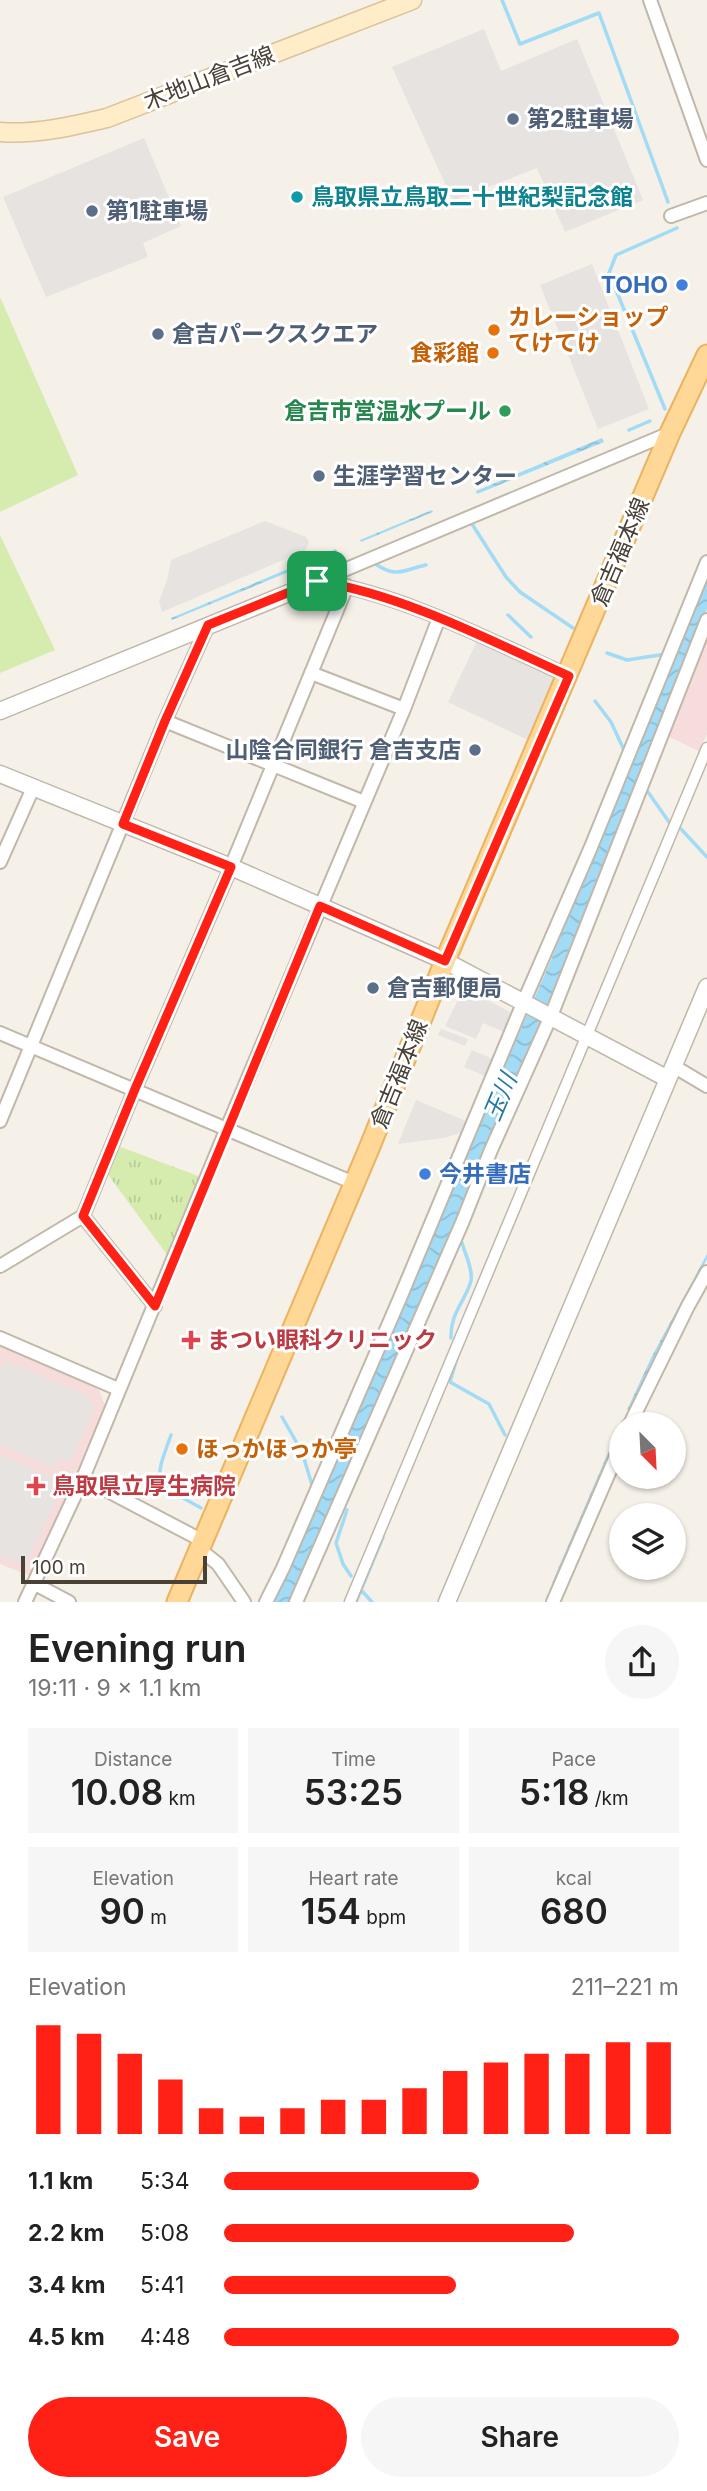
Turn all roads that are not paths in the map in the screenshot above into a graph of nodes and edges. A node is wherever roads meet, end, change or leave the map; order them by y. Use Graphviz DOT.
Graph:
graph roads {
  1 [pos="412,0"];
  2 [pos="650,0"];
  3 [pos="1,131"];
  4 [pos="707,160"];
  5 [pos="707,202"];
  6 [pos="671,216"];
  7 [pos="706,362"];
  8 [pos="670,433"];
  9 [pos="707,562"];
  10 [pos="317,581"];
  11 [pos="347,586"];
  12 [pos="439,618"];
  13 [pos="707,620"];
  14 [pos="208,625"];
  15 [pos="311,673"];
  16 [pos="569,676"];
  17 [pos="404,709"];
  18 [pos="0,711"];
  19 [pos="165,721"];
  20 [pos="707,748"];
  21 [pos="273,765"];
  22 [pos="0,774"];
  23 [pos="33,788"];
  24 [pos="364,802"];
  25 [pos="123,824"];
  26 [pos="0,862"];
  27 [pos="231,867"];
  28 [pos="320,906"];
  29 [pos="445,961"];
  30 [pos="707,987"];
  31 [pos="524,1001"];
  32 [pos="551,1016"];
  33 [pos="0,1032"];
  34 [pos="587,1036"];
  35 [pos="33,1045"];
  36 [pos="671,1073"];
  37 [pos="707,1086"];
  38 [pos="135,1089"];
  39 [pos="0,1121"];
  40 [pos="227,1128"];
  41 [pos="354,1183"];
  42 [pos="83,1216"];
  43 [pos="0,1266"];
  44 [pos="707,1272"];
  45 [pos="155,1306"];
  46 [pos="0,1338"];
  47 [pos="118,1389"];
  48 [pos="636,1412"];
  49 [pos="609,1473"];
  50 [pos="83,1478"];
  51 [pos="201,1545"];
  52 [pos="35,1584"];
  53 [pos="24,1602"];
  54 [pos="69,1602"];
  55 [pos="177,1602"];
  56 [pos="244,1602"];
  57 [pos="266,1602"];
  58 [pos="296,1602"];
  59 [pos="350,1602"];
  60 [pos="447,1602"];
  61 [pos="553,1602"];
  1 -- 3 [label="main road, 木地山倉吉線"];
  2 -- 4 [label="street"];
  5 -- 6 [label="street"];
  7 -- 8 [label="main road, 倉吉福本線"];
  8 -- 10 [label="street"];
  8 -- 16 [label="main road, 倉吉福本線"];
  9 -- 31 [label="street"];
  10 -- 11 [label="street"];
  10 -- 14 [label="street"];
  11 -- 12 [label="street"];
  11 -- 15 [label="street"];
  12 -- 16 [label="street"];
  12 -- 17 [label="street"];
  13 -- 32 [label="street"];
  14 -- 18 [label="street"];
  14 -- 19 [label="street"];
  15 -- 17 [label="street"];
  15 -- 21 [label="street"];
  16 -- 29 [label="main road, 倉吉福本線"];
  17 -- 24 [label="street"];
  19 -- 21 [label="street"];
  19 -- 25 [label="street"];
  20 -- 34 [label="street"];
  21 -- 24 [label="street"];
  21 -- 27 [label="street"];
  22 -- 23 [label="street"];
  23 -- 25 [label="street"];
  23 -- 26 [label="street"];
  24 -- 28 [label="street"];
  25 -- 27 [label="street"];
  25 -- 35 [label="street"];
  27 -- 28 [label="street"];
  27 -- 38 [label="street"];
  28 -- 29 [label="street"];
  28 -- 40 [label="street"];
  29 -- 31 [label="street"];
  29 -- 41 [label="main road, 倉吉福本線"];
  30 -- 36 [label="street"];
  31 -- 32 [label="street"];
  31 -- 57 [label="street"];
  32 -- 34 [label="street"];
  32 -- 58 [label="street"];
  33 -- 35 [label="street"];
  34 -- 36 [label="street"];
  34 -- 59 [label="street"];
  35 -- 38 [label="street"];
  35 -- 39 [label="street"];
  36 -- 37 [label="street"];
  36 -- 60 [label="street"];
  38 -- 40 [label="street"];
  38 -- 42 [label="street"];
  40 -- 41 [label="street"];
  40 -- 45 [label="street"];
  41 -- 51 [label="main road, 倉吉福本線"];
  42 -- 43 [label="street"];
  42 -- 45 [label="street"];
  44 -- 48 [label="street"];
  45 -- 47 [label="street"];
  46 -- 47 [label="street"];
  47 -- 50 [label="street"];
  49 -- 61 [label="street"];
  50 -- 51 [label="street"];
  50 -- 52 [label="street"];
  51 -- 55 [label="main road, 倉吉福本線"];
  51 -- 56 [label="street"];
  52 -- 53 [label="street"];
  52 -- 54 [label="street"];
}
